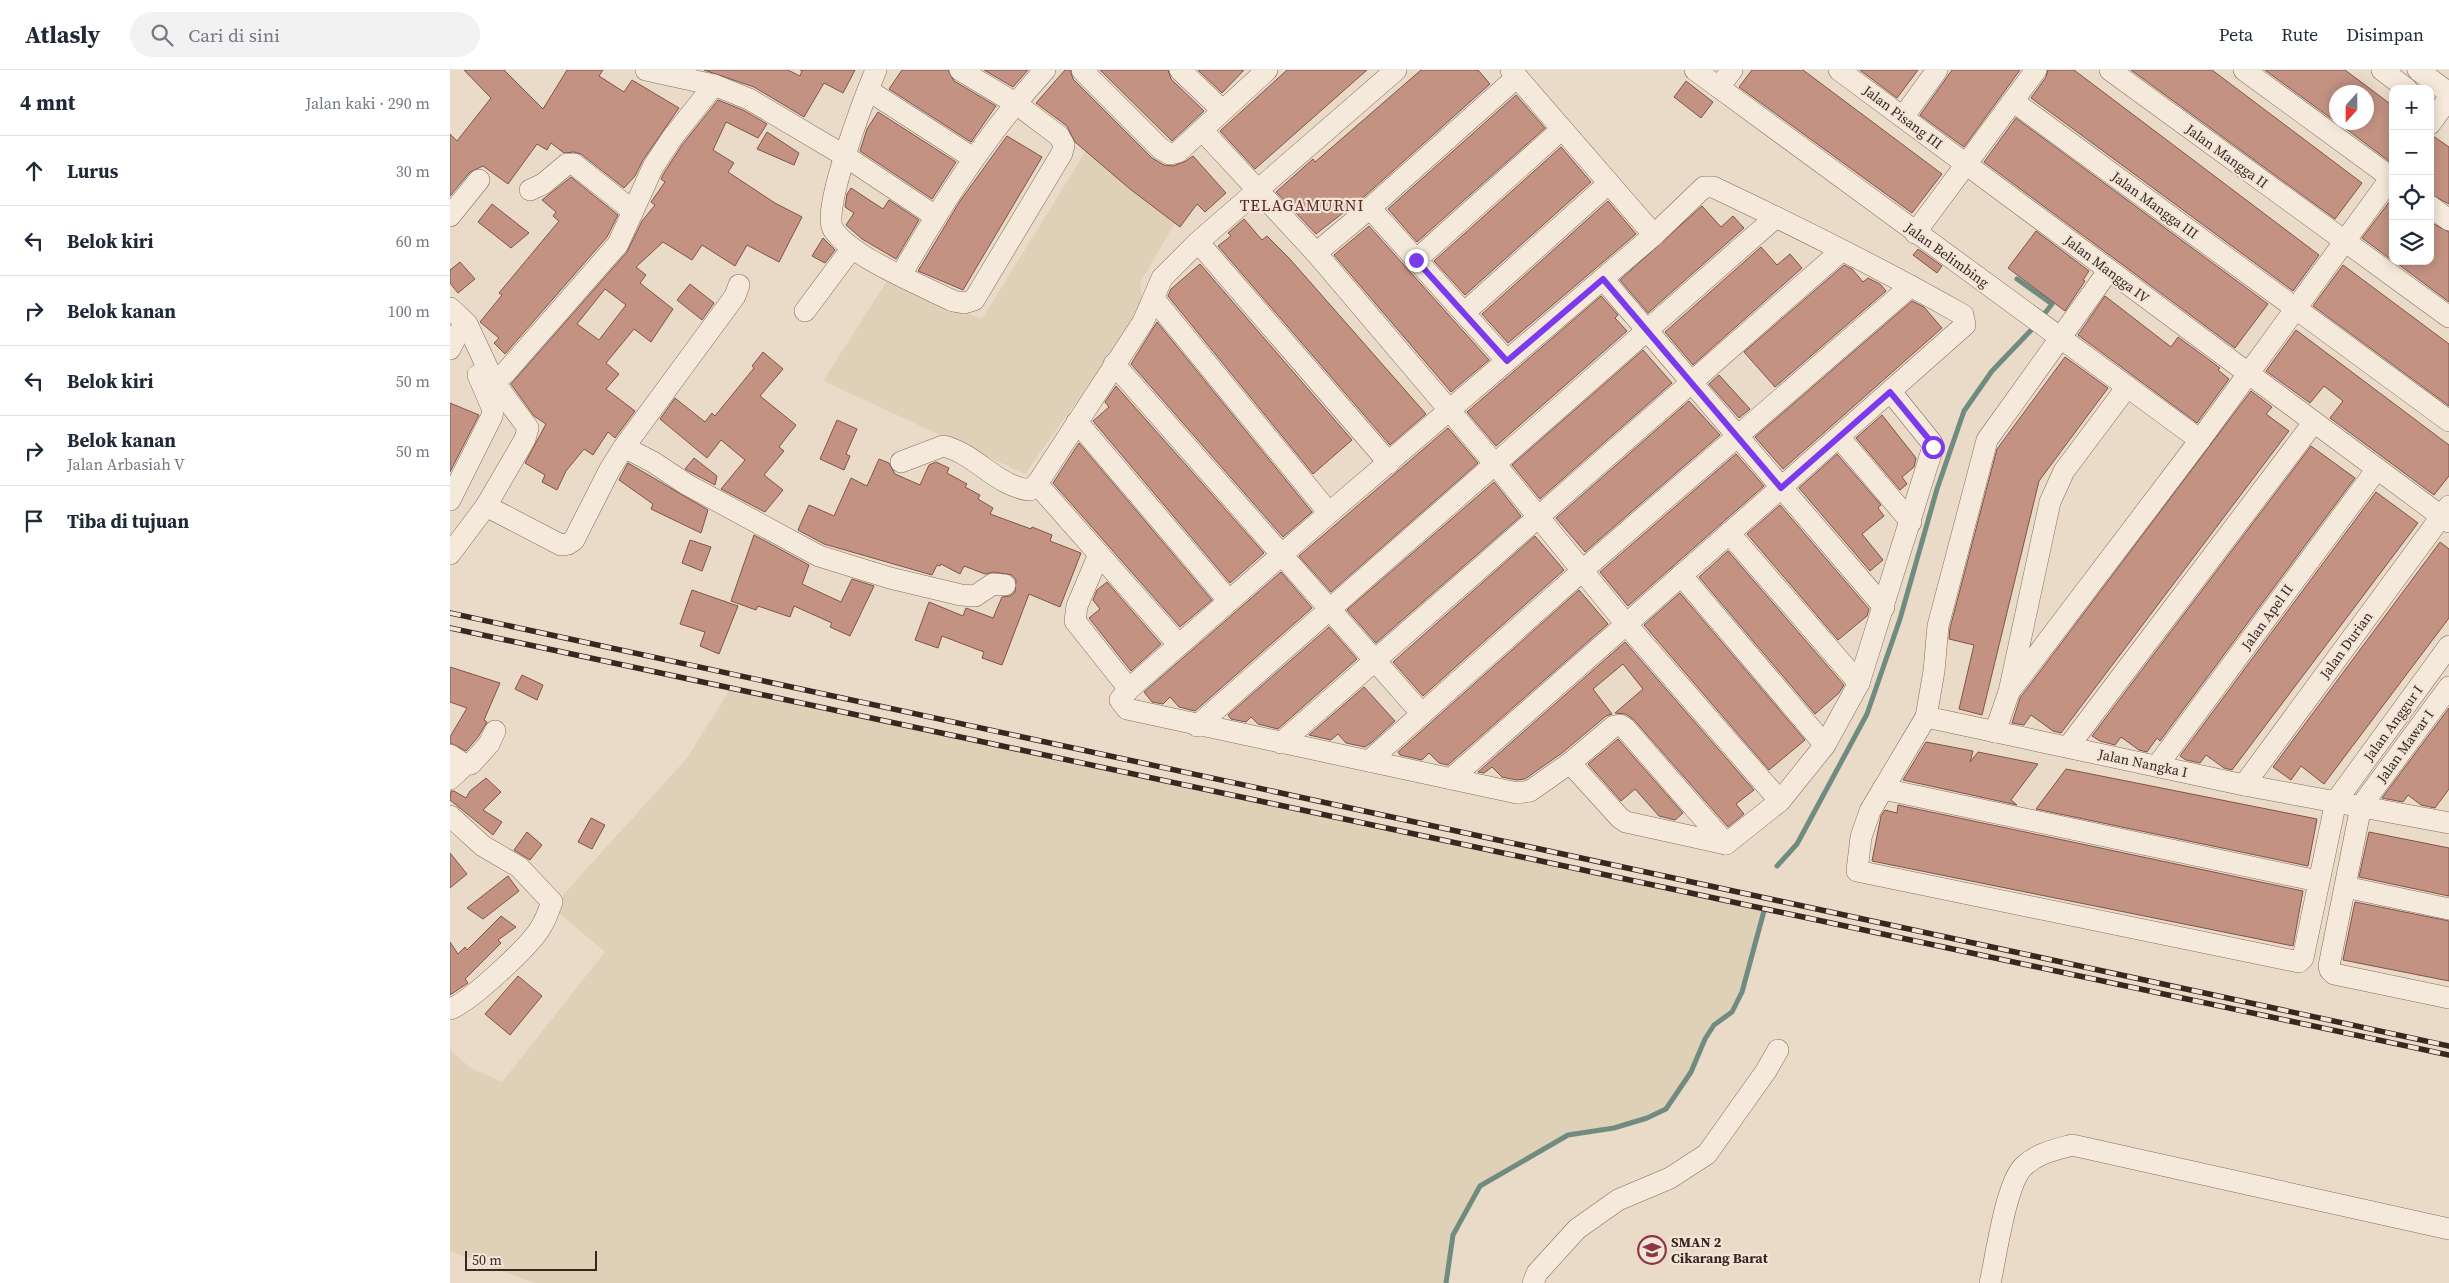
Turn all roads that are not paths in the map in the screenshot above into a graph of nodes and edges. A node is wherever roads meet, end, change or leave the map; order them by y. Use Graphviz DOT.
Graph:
graph roads {
  1 [pos="646,70"];
  2 [pos="876,70"];
  3 [pos="960,70"];
  4 [pos="1045,70"];
  5 [pos="1082,70"];
  6 [pos="1180,70"];
  7 [pos="1267,70"];
  8 [pos="1396,70"];
  9 [pos="1732,70"];
  10 [pos="1839,70"];
  11 [pos="1937,70"];
  12 [pos="2036,70"];
  13 [pos="2110,70"];
  14 [pos="2244,70"];
  15 [pos="2382,70"];
  16 [pos="2418,70"];
  17 [pos="1514,73"];
  18 [pos="1705,76"];
  19 [pos="714,85"];
  20 [pos="2402,85"];
  21 [pos="868,90"];
  22 [pos="2449,93"];
  23 [pos="2013,101"];
  24 [pos="1015,103"];
  25 [pos="1222,110"];
  26 [pos="1903,117"];
  27 [pos="1562,129"];
  28 [pos="1202,130"];
  29 [pos="845,156"];
  30 [pos="973,158"];
  31 [pos="1966,164"];
  32 [pos="2389,175"];
  33 [pos="479,180"];
  34 [pos="2389,181"];
  35 [pos="1609,183"];
  36 [pos="1258,189"];
  37 [pos="530,190"];
  38 [pos="1370,208"];
  39 [pos="2434,209"];
  40 [pos="633,211"];
  41 [pos="450,216"];
  42 [pos="934,216"];
  43 [pos="1776,217"];
  44 [pos="2449,220"];
  45 [pos="1915,232"];
  46 [pos="1654,235"];
  47 [pos="2345,241"];
  48 [pos="1198,242"];
  49 [pos="852,248"];
  50 [pos="1841,250"];
  51 [pos="1316,253"];
  52 [pos="1416,260"];
  53 [pos="2109,270"];
  54 [pos="901,275"];
  55 [pos="1603,279"];
  56 [pos="739,285"];
  57 [pos="1911,286"];
  58 [pos="1154,299"];
  59 [pos="450,308"];
  60 [pos="2296,308"];
  61 [pos="805,311"];
  62 [pos="1464,313"];
  63 [pos="2449,317"];
  64 [pos="1647,331"];
  65 [pos="453,336"];
  66 [pos="2060,337"];
  67 [pos="1507,361"];
  68 [pos="1114,364"];
  69 [pos="2248,373"];
  70 [pos="494,382"];
  71 [pos="1691,382"];
  72 [pos="2127,387"];
  73 [pos="1890,392"];
  74 [pos="1448,411"];
  75 [pos="2449,421"];
  76 [pos="1077,422"];
  77 [pos="2314,422"];
  78 [pos="1839,437"];
  79 [pos="1738,438"];
  80 [pos="2200,440"];
  81 [pos="624,447"];
  82 [pos="900,462"];
  83 [pos="1390,463"];
  84 [pos="1495,464"];
  85 [pos="2377,469"];
  86 [pos="1037,484"];
  87 [pos="1781,488"];
  88 [pos="450,500"];
  89 [pos="486,506"];
  90 [pos="1329,513"];
  91 [pos="2446,515"];
  92 [pos="1538,516"];
  93 [pos="1911,522"];
  94 [pos="1729,533"];
  95 [pos="450,554"];
  96 [pos="1099,554"];
  97 [pos="1281,556"];
  98 [pos="1582,570"];
  99 [pos="1681,575"];
  100 [pos="1005,585"];
  101 [pos="1229,602"];
  102 [pos="1884,607"];
  103 [pos="1329,610"];
  104 [pos="1626,624"];
  105 [pos="1180,645"];
  106 [pos="2449,646"];
  107 [pos="1374,660"];
  108 [pos="1858,683"];
  109 [pos="2449,686"];
  110 [pos="1129,689"];
  111 [pos="2009,692"];
  112 [pos="1422,714"];
  113 [pos="1926,717"];
  114 [pos="1197,726"];
  115 [pos="495,731"];
  116 [pos="1995,732"];
  117 [pos="1280,743"];
  118 [pos="1825,745"];
  119 [pos="2068,747"];
  120 [pos="1369,761"];
  121 [pos="1570,763"];
  122 [pos="455,766"];
  123 [pos="2157,766"];
  124 [pos="1451,779"];
  125 [pos="2244,784"];
  126 [pos="1883,789"];
  127 [pos="1780,801"];
  128 [pos="2336,801"];
  129 [pos="2362,806"];
  130 [pos="450,816"];
  131 [pos="2449,823"];
  132 [pos="1726,844"];
  133 [pos="2318,881"];
  134 [pos="2345,887"];
  135 [pos="2449,909"];
  136 [pos="2449,998"];
  137 [pos="450,1009"];
  138 [pos="1778,1050"];
  139 [pos="2449,1229"];
  140 [pos="1533,1283"];
  141 [pos="1990,1283"];
  1 -- 19 [label="street"];
  2 -- 21 [label="street"];
  3 -- 24 [label="street"];
  4 -- 24 [label="street"];
  5 -- 28 [label="street"];
  6 -- 25 [label="street"];
  7 -- 25 [label="street"];
  8 -- 36 [label="street"];
  9 -- 18 [label="street"];
  10 -- 26 [label="street, Jalan Pisang III"];
  11 -- 26 [label="street"];
  12 -- 23 [label="street"];
  13 -- 47 [label="street, Jalan Mangga II"];
  14 -- 32 [label="street"];
  15 -- 20 [label="street"];
  16 -- 22 [label="street"];
  17 -- 27 [label="street"];
  17 -- 38 [label="street"];
  18 -- 45 [label="street, Jalan Belimbing"];
  19 -- 29 [label="street"];
  19 -- 40 [label="street"];
  21 -- 29 [label="street"];
  21 -- 30 [label="street"];
  23 -- 31 [label="street"];
  23 -- 60 [label="street, Jalan Mangga III"];
  24 -- 30 [label="street"];
  24 -- 54 [label="street"];
  25 -- 28 [label="street"];
  26 -- 31 [label="street, Jalan Pisang III"];
  27 -- 35 [label="street"];
  27 -- 52 [label="street"];
  28 -- 36 [label="street"];
  29 -- 42 [label="street"];
  29 -- 49 [label="street"];
  30 -- 42 [label="street"];
  31 -- 45 [label="street"];
  31 -- 53 [label="street, Jalan Mangga IV"];
  33 -- 41 [label="street"];
  34 -- 47 [label="street"];
  35 -- 46 [label="street"];
  35 -- 62 [label="street"];
  36 -- 48 [label="street"];
  36 -- 51 [label="street"];
  37 -- 40 [label="street"];
  38 -- 51 [label="street"];
  38 -- 52 [label="street"];
  39 -- 44 [label="street"];
  40 -- 70 [label="street"];
  42 -- 54 [label="street"];
  43 -- 46 [label="street"];
  43 -- 50 [label="street"];
  43 -- 64 [label="street"];
  45 -- 66 [label="street, Jalan Belimbing"];
  46 -- 55 [label="street"];
  47 -- 60 [label="street"];
  47 -- 63 [label="street, Jalan Mangga II"];
  48 -- 58 [label="street"];
  48 -- 83 [label="street"];
  49 -- 54 [label="street"];
  49 -- 61 [label="street"];
  50 -- 57 [label="street"];
  50 -- 71 [label="street"];
  51 -- 74 [label="street"];
  52 -- 62 [label="street"];
  53 -- 66 [label="street"];
  53 -- 69 [label="street, Jalan Mangga IV"];
  55 -- 64 [label="street"];
  55 -- 67 [label="street"];
  56 -- 81 [label="street"];
  57 -- 73 [label="street"];
  57 -- 79 [label="street"];
  58 -- 68 [label="street"];
  58 -- 90 [label="street"];
  59 -- 70 [label="street"];
  60 -- 69 [label="street"];
  60 -- 75 [label="street, Jalan Mangga III"];
  62 -- 67 [label="street"];
  64 -- 71 [label="street"];
  64 -- 84 [label="street"];
  65 -- 88 [label="street"];
  66 -- 72 [label="street, Jalan Belimbing"];
  66 -- 113 [label="street"];
  67 -- 74 [label="street"];
  68 -- 76 [label="street"];
  68 -- 97 [label="street"];
  69 -- 77 [label="street, Jalan Mangga IV"];
  69 -- 80 [label="street"];
  70 -- 89 [label="street"];
  71 -- 79 [label="street"];
  71 -- 92 [label="street"];
  72 -- 80 [label="street, Jalan Belimbing"];
  72 -- 111 [label="street"];
  73 -- 78 [label="street"];
  73 -- 93 [label="street"];
  74 -- 83 [label="street"];
  74 -- 84 [label="street"];
  76 -- 86 [label="street"];
  76 -- 101 [label="street"];
  77 -- 85 [label="street, Jalan Mangga IV"];
  77 -- 119 [label="street"];
  78 -- 87 [label="street"];
  78 -- 93 [label="street"];
  79 -- 87 [label="street"];
  79 -- 98 [label="street"];
  80 -- 111 [label="street"];
  81 -- 89 [label="street"];
  81 -- 100 [label="street"];
  82 -- 86 [label="street"];
  83 -- 90 [label="street"];
  84 -- 92 [label="street"];
  84 -- 103 [label="street"];
  85 -- 91 [label="street, Jalan Mangga IV"];
  85 -- 123 [label="street, Jalan Apel II"];
  86 -- 96 [label="street"];
  87 -- 94 [label="street"];
  87 -- 102 [label="street"];
  89 -- 95 [label="street"];
  90 -- 97 [label="street"];
  91 -- 125 [label="street, Jalan Durian"];
  92 -- 98 [label="street"];
  92 -- 107 [label="street"];
  93 -- 102 [label="street"];
  94 -- 99 [label="street"];
  94 -- 108 [label="street"];
  96 -- 105 [label="street"];
  96 -- 110 [label="street"];
  97 -- 101 [label="street"];
  97 -- 103 [label="street"];
  98 -- 104 [label="street"];
  98 -- 112 [label="street"];
  99 -- 104 [label="street"];
  99 -- 118 [label="street"];
  101 -- 105 [label="street"];
  102 -- 108 [label="street"];
  103 -- 107 [label="street"];
  103 -- 114 [label="street"];
  104 -- 124 [label="street"];
  104 -- 127 [label="street"];
  105 -- 110 [label="street"];
  106 -- 128 [label="street, Jalan Anggur I"];
  107 -- 112 [label="street"];
  107 -- 117 [label="street"];
  108 -- 118 [label="street"];
  109 -- 129 [label="street, Jalan Mawar I"];
  110 -- 114 [label="street"];
  111 -- 116 [label="street"];
  112 -- 120 [label="street"];
  113 -- 116 [label="street, Jalan Nangka I"];
  113 -- 126 [label="street"];
  114 -- 117 [label="street"];
  115 -- 122 [label="street"];
  116 -- 119 [label="street, Jalan Nangka I"];
  117 -- 120 [label="street"];
  118 -- 127 [label="street"];
  119 -- 123 [label="street, Jalan Nangka I"];
  120 -- 124 [label="street"];
  121 -- 124 [label="street"];
  121 -- 132 [label="street"];
  121 -- 132 [label="street"];
  123 -- 125 [label="street, Jalan Nangka I"];
  125 -- 128 [label="street, Jalan Nangka I"];
  126 -- 133 [label="street"];
  126 -- 133 [label="street"];
  127 -- 132 [label="street"];
  128 -- 129 [label="street, Jalan Nangka I"];
  128 -- 133 [label="street"];
  129 -- 131 [label="street, Jalan Nangka I"];
  129 -- 134 [label="street"];
  130 -- 137 [label="street"];
  134 -- 135 [label="street"];
  134 -- 136 [label="street"];
  138 -- 140 [label="street"];
  139 -- 141 [label="street"];
}
